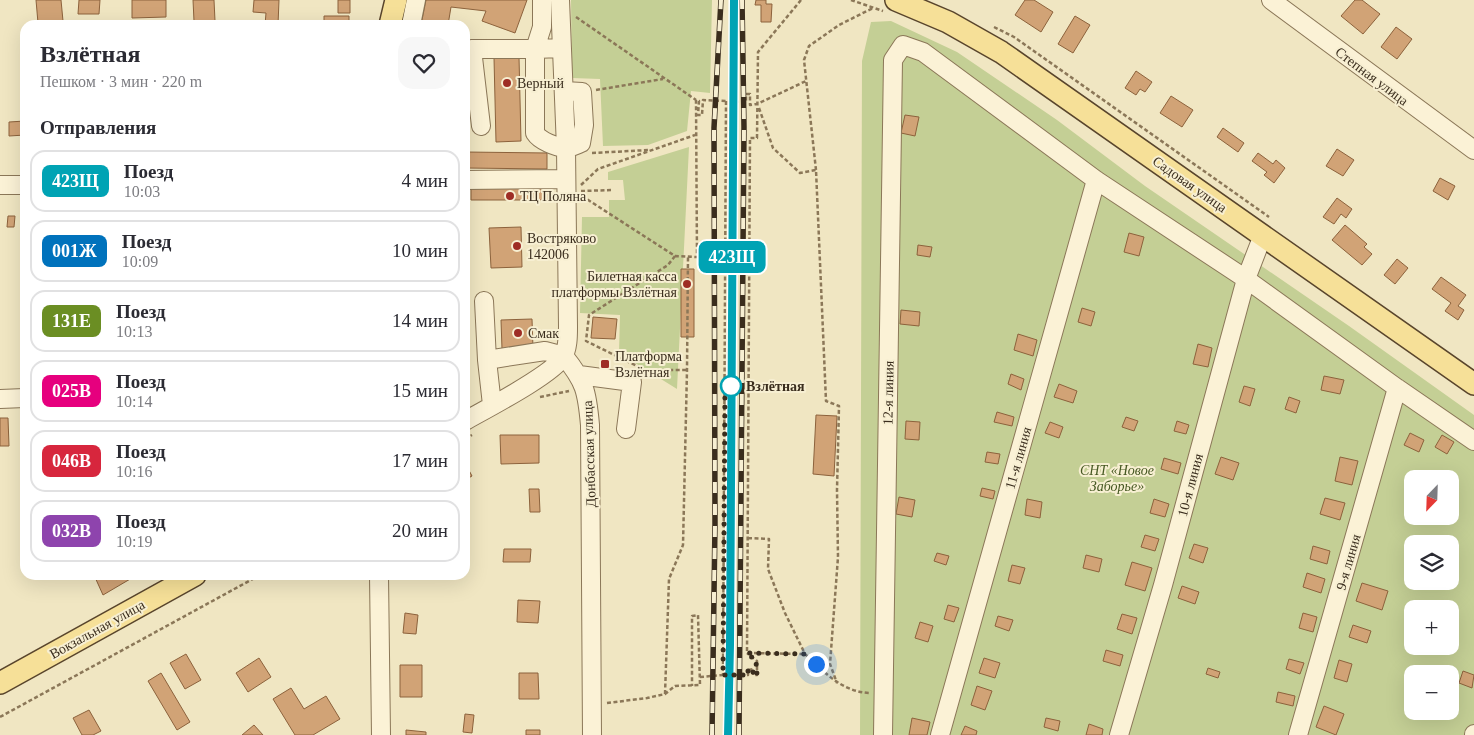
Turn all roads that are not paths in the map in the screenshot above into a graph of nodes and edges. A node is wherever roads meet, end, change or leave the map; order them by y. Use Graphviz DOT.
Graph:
graph roads {
  1 [pos="379,0"];
  2 [pos="386,0"];
  3 [pos="396,0"];
  4 [pos="416,0"];
  5 [pos="542,0"];
  6 [pos="1271,0"];
  7 [pos="560,3"];
  8 [pos="894,7"];
  9 [pos="381,20"];
  10 [pos="383,20"];
  11 [pos="391,20"];
  12 [pos="412,20"];
  13 [pos="562,48"];
  14 [pos="535,49"];
  15 [pos="564,90"];
  16 [pos="481,126"];
  17 [pos="1474,150"];
  18 [pos="566,151"];
  19 [pos="470,180"];
  20 [pos="1096,180"];
  21 [pos="0,185"];
  22 [pos="20,185"];
  23 [pos="569,187"];
  24 [pos="1262,235"];
  25 [pos="1246,279"];
  26 [pos="484,301"];
  27 [pos="564,356"];
  28 [pos="487,360"];
  29 [pos="582,382"];
  30 [pos="1474,384"];
  31 [pos="1397,388"];
  32 [pos="0,398"];
  33 [pos="20,398"];
  34 [pos="492,405"];
  35 [pos="470,427"];
  36 [pos="626,429"];
  37 [pos="1474,441"];
  38 [pos="186,580"];
  39 [pos="379,580"];
  40 [pos="0,683"];
  41 [pos="380,734"];
  42 [pos="592,735"];
  43 [pos="883,735"];
  44 [pos="940,735"];
  45 [pos="1118,735"];
  46 [pos="1298,735"];
  1 -- 9 [label="main road"];
  2 -- 10 [label="main road"];
  3 -- 11 [label="main road"];
  4 -- 12 [label="street"];
  5 -- 14 [label="street"];
  6 -- 17 [label="street, Степная улица"];
  7 -- 13 [label="street"];
  8 -- 24 [label="main road, Садовая улица"];
  13 -- 14 [label="street"];
  13 -- 15 [label="street"];
  14 -- 16 [label="street"];
  14 -- 18 [label="street"];
  15 -- 18 [label="street"];
  15 -- 18 [label="street"];
  18 -- 23 [label="street"];
  19 -- 23 [label="street"];
  20 -- 25 [label="street"];
  20 -- 43 [label="street, 12-я линия"];
  20 -- 44 [label="street, 11-я линия"];
  21 -- 22 [label="street"];
  23 -- 27 [label="street"];
  24 -- 25 [label="street, 10-я линия"];
  24 -- 30 [label="main road, Садовая улица"];
  25 -- 31 [label="street"];
  25 -- 45 [label="street, 10-я линия"];
  26 -- 28 [label="street"];
  27 -- 28 [label="street"];
  27 -- 29 [label="street"];
  27 -- 34 [label="street"];
  28 -- 34 [label="street"];
  29 -- 36 [label="street"];
  29 -- 42 [label="street, Донбасская улица"];
  31 -- 37 [label="street"];
  31 -- 46 [label="street, 9-я линия"];
  32 -- 33 [label="street"];
  34 -- 35 [label="street"];
  38 -- 40 [label="main road, Вокзальная улица"];
  39 -- 41 [label="street"];
}
